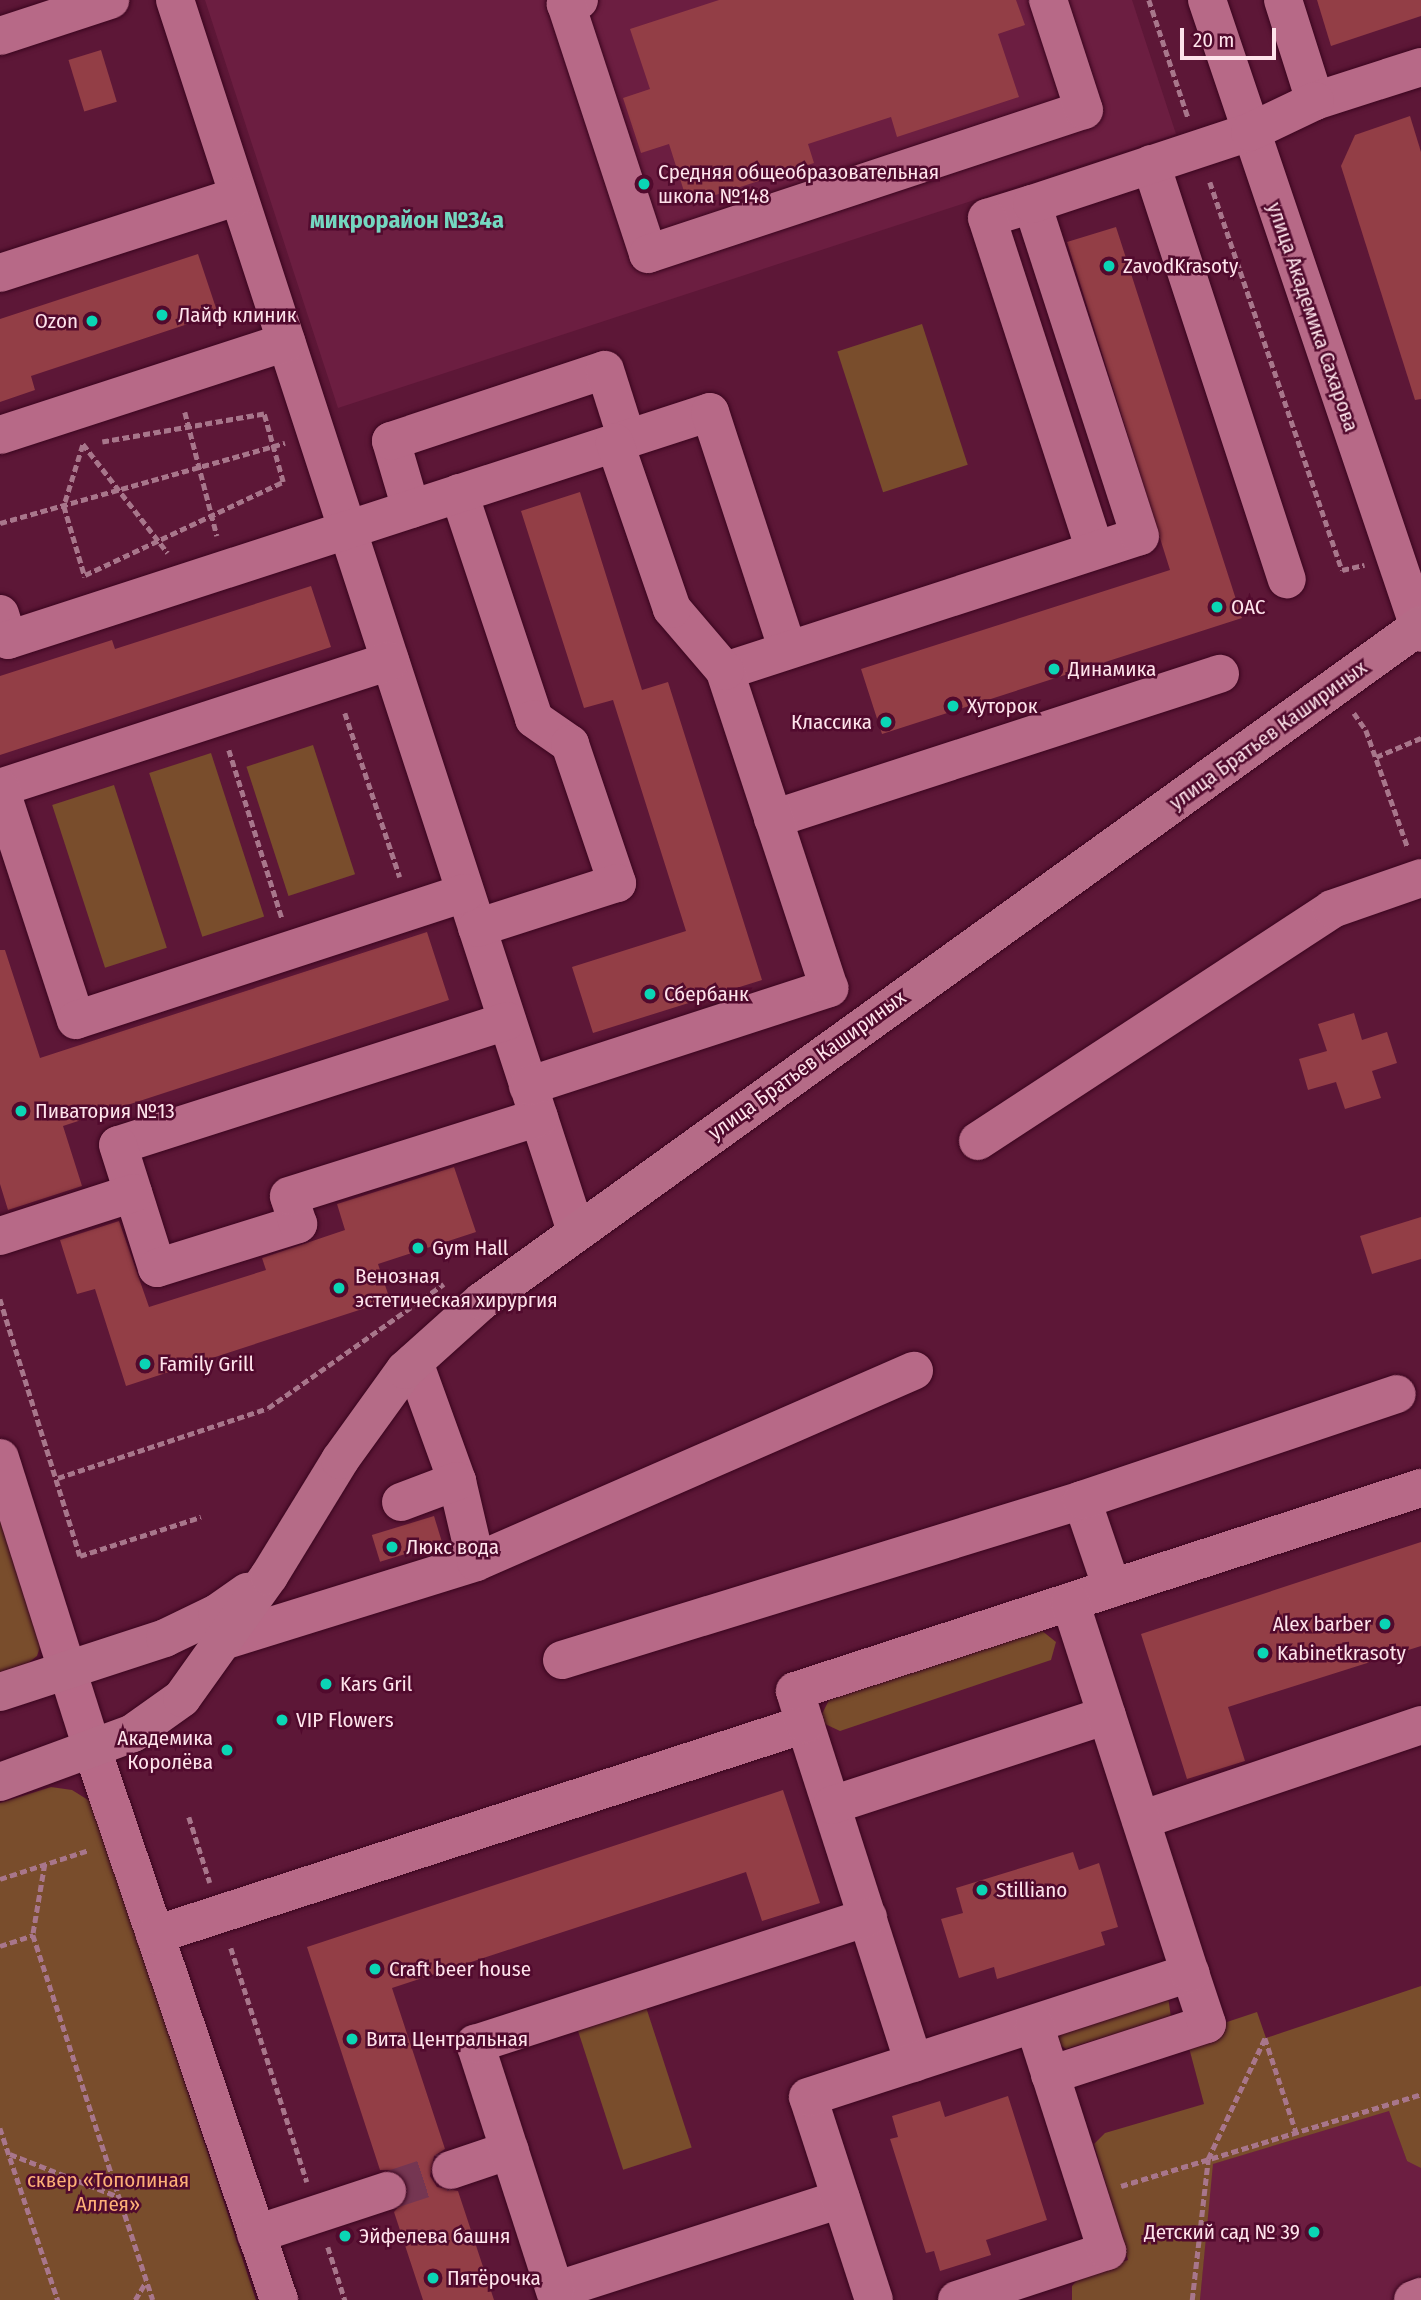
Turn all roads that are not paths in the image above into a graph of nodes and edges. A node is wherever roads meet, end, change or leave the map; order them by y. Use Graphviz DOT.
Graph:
graph roads {
  1 [pos="110,0"];
  2 [pos="175,0"];
  3 [pos="579,0"];
  4 [pos="1048,0"];
  5 [pos="1207,0"];
  6 [pos="1283,0"];
  7 [pos="0,36"];
  8 [pos="1421,67"];
  9 [pos="1315,101"];
  10 [pos="1250,132"];
  11 [pos="1151,164"];
  12 [pos="238,196"];
  13 [pos="0,273"];
  14 [pos="286,342"];
  15 [pos="0,435"];
  16 [pos="621,441"];
  17 [pos="459,493"];
  18 [pos="411,509"];
  19 [pos="347,529"];
  20 [pos="1287,579"];
  21 [pos="0,614"];
  22 [pos="1420,628"];
  23 [pos="788,650"];
  24 [pos="390,661"];
  25 [pos="725,671"];
  26 [pos="1220,674"];
  27 [pos="773,819"];
  28 [pos="1420,879"];
  29 [pos="471,910"];
  30 [pos="507,1021"];
  31 [pos="533,1101"];
  32 [pos="978,1141"];
  33 [pos="133,1193"];
  34 [pos="576,1231"];
  35 [pos="0,1236"];
  36 [pos="414,1362"];
  37 [pos="914,1371"];
  38 [pos="1397,1394"];
  39 [pos="0,1458"];
  40 [pos="457,1480"];
  41 [pos="1421,1488"];
  42 [pos="1082,1500"];
  43 [pos="401,1502"];
  44 [pos="476,1562"];
  45 [pos="269,1576"];
  46 [pos="1112,1588"];
  47 [pos="1070,1602"];
  48 [pos="223,1641"];
  49 [pos="562,1660"];
  50 [pos="68,1670"];
  51 [pos="0,1692"];
  52 [pos="1107,1716"];
  53 [pos="805,1724"];
  54 [pos="1421,1725"];
  55 [pos="93,1752"];
  56 [pos="0,1782"];
  57 [pos="832,1805"];
  58 [pos="1141,1820"];
  59 [pos="868,1917"];
  60 [pos="155,1935"];
  61 [pos="1190,1973"];
  62 [pos="1034,2024"];
  63 [pos="914,2063"];
  64 [pos="1051,2075"];
  65 [pos="510,2150"];
  66 [pos="451,2170"];
  67 [pos="387,2190"];
  68 [pos="841,2199"];
  69 [pos="256,2234"];
  70 [pos="1421,2297"];
  71 [pos="279,2300"];
  72 [pos="874,2300"];
  73 [pos="957,2300"];
  74 [pos="1412,2300"];
  1 -- 7 [label="street"];
  2 -- 12 [label="street"];
  3 -- 4 [label="street"];
  5 -- 10 [label="street, улица Академика Сахарова"];
  6 -- 9 [label="street"];
  8 -- 9 [label="street"];
  9 -- 10 [label="street"];
  10 -- 11 [label="street"];
  10 -- 22 [label="street, улица Академика Сахарова"];
  11 -- 20 [label="street"];
  11 -- 23 [label="street"];
  12 -- 13 [label="street"];
  12 -- 14 [label="street"];
  14 -- 15 [label="street"];
  14 -- 19 [label="street"];
  16 -- 17 [label="street"];
  16 -- 18 [label="street"];
  16 -- 23 [label="street"];
  16 -- 25 [label="street"];
  17 -- 18 [label="street"];
  17 -- 29 [label="street"];
  18 -- 19 [label="street"];
  19 -- 21 [label="street"];
  19 -- 24 [label="street"];
  22 -- 34 [label="main road, улица Братьев Кашириных"];
  23 -- 25 [label="street"];
  24 -- 29 [label="street"];
  24 -- 29 [label="street"];
  25 -- 27 [label="street"];
  26 -- 27 [label="street"];
  27 -- 31 [label="street"];
  28 -- 32 [label="street"];
  29 -- 30 [label="street"];
  30 -- 31 [label="street"];
  30 -- 33 [label="street"];
  31 -- 33 [label="street"];
  31 -- 34 [label="street"];
  33 -- 35 [label="street"];
  34 -- 36 [label="main road, улица Братьев Кашириных"];
  36 -- 40 [label="street"];
  36 -- 45 [label="main road, улица Братьев Кашириных"];
  37 -- 44 [label="street"];
  38 -- 42 [label="street"];
  39 -- 50 [label="street"];
  40 -- 43 [label="street"];
  40 -- 44 [label="street"];
  41 -- 46 [label="street"];
  42 -- 46 [label="street"];
  42 -- 49 [label="street"];
  44 -- 48 [label="street"];
  45 -- 48 [label="main road, улица Братьев Кашириных"];
  45 -- 50 [label="main road, улица Братьев Кашириных"];
  46 -- 47 [label="street"];
  47 -- 52 [label="street"];
  47 -- 53 [label="street"];
  48 -- 55 [label="main road, улица Братьев Кашириных"];
  50 -- 51 [label="main road, улица Братьев Кашириных"];
  50 -- 55 [label="street"];
  52 -- 57 [label="street"];
  52 -- 58 [label="street"];
  53 -- 57 [label="street"];
  53 -- 60 [label="street"];
  54 -- 58 [label="street"];
  55 -- 56 [label="main road, улица Братьев Кашириных"];
  55 -- 60 [label="street"];
  57 -- 59 [label="street"];
  58 -- 61 [label="street"];
  59 -- 63 [label="street"];
  59 -- 65 [label="street"];
  60 -- 69 [label="street"];
  61 -- 62 [label="street"];
  61 -- 64 [label="street"];
  62 -- 63 [label="street"];
  62 -- 64 [label="street"];
  63 -- 68 [label="street"];
  64 -- 73 [label="street"];
  65 -- 66 [label="street"];
  65 -- 68 [label="street"];
  67 -- 69 [label="street"];
  68 -- 72 [label="street"];
  69 -- 71 [label="street"];
  70 -- 74 [label="street"];
}
